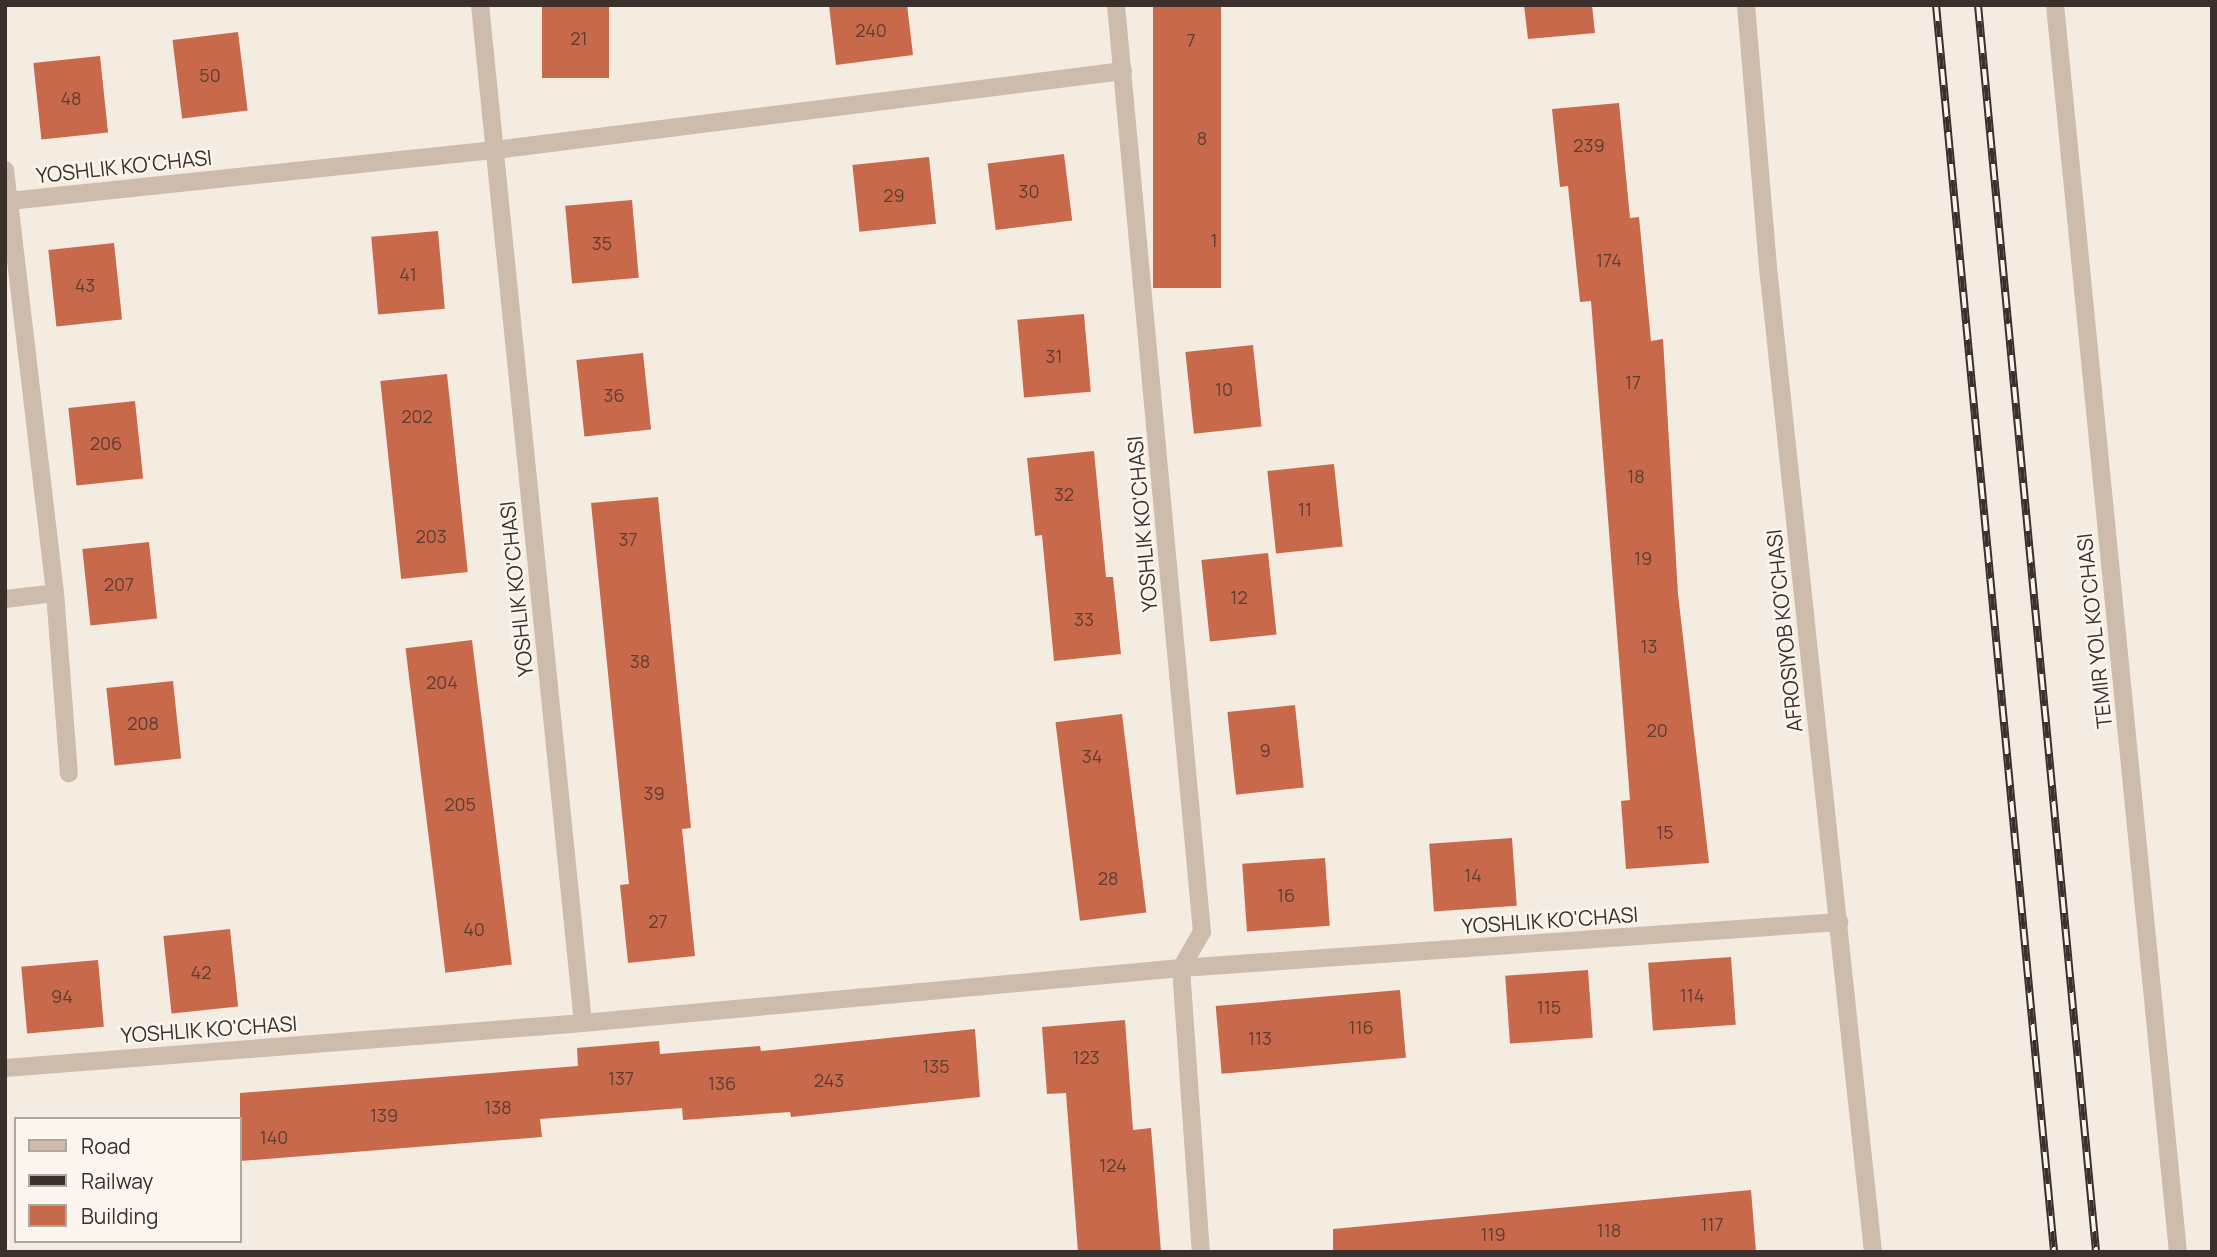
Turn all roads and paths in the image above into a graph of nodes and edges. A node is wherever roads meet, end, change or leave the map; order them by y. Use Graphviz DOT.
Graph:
graph roads {
  1 [pos="480,5"];
  2 [pos="1116,5"];
  3 [pos="1746,5"];
  4 [pos="2055,5"];
  5 [pos="1123,71"];
  6 [pos="495,150"];
  7 [pos="5,170"];
  8 [pos="9,201"];
  9 [pos="55,593"];
  10 [pos="5,599"];
  11 [pos="69,773"];
  12 [pos="1839,922"];
  13 [pos="1181,968"];
  14 [pos="583,1023"];
  15 [pos="5,1068"];
  16 [pos="1200,1252"];
  17 [pos="1873,1252"];
  18 [pos="2178,1252"];
  1 -- 6 [label="street, YOSHLIK KO'CHASI"];
  2 -- 5 [label="street, YOSHLIK KO'CHASI"];
  3 -- 12 [label="street, AFROSIYOB KO'CHASI"];
  4 -- 18 [label="street, TEMIR YOL KO'CHASI"];
  5 -- 6 [label="street, YOSHLIK KO'CHASI"];
  5 -- 13 [label="street, YOSHLIK KO'CHASI"];
  6 -- 8 [label="street, YOSHLIK KO'CHASI"];
  6 -- 14 [label="street, YOSHLIK KO'CHASI"];
  7 -- 8 [label="street, YOSHLIK KO'CHASI"];
  8 -- 9 [label="street, YOSHLIK KO'CHASI"];
  9 -- 10 [label="street"];
  9 -- 11 [label="street, YOSHLIK KO'CHASI"];
  12 -- 13 [label="street, YOSHLIK KO'CHASI"];
  12 -- 17 [label="street, AFROSIYOB KO'CHASI"];
  13 -- 14 [label="street, YOSHLIK KO'CHASI"];
  13 -- 16 [label="street"];
  14 -- 15 [label="street, YOSHLIK KO'CHASI"];
}
